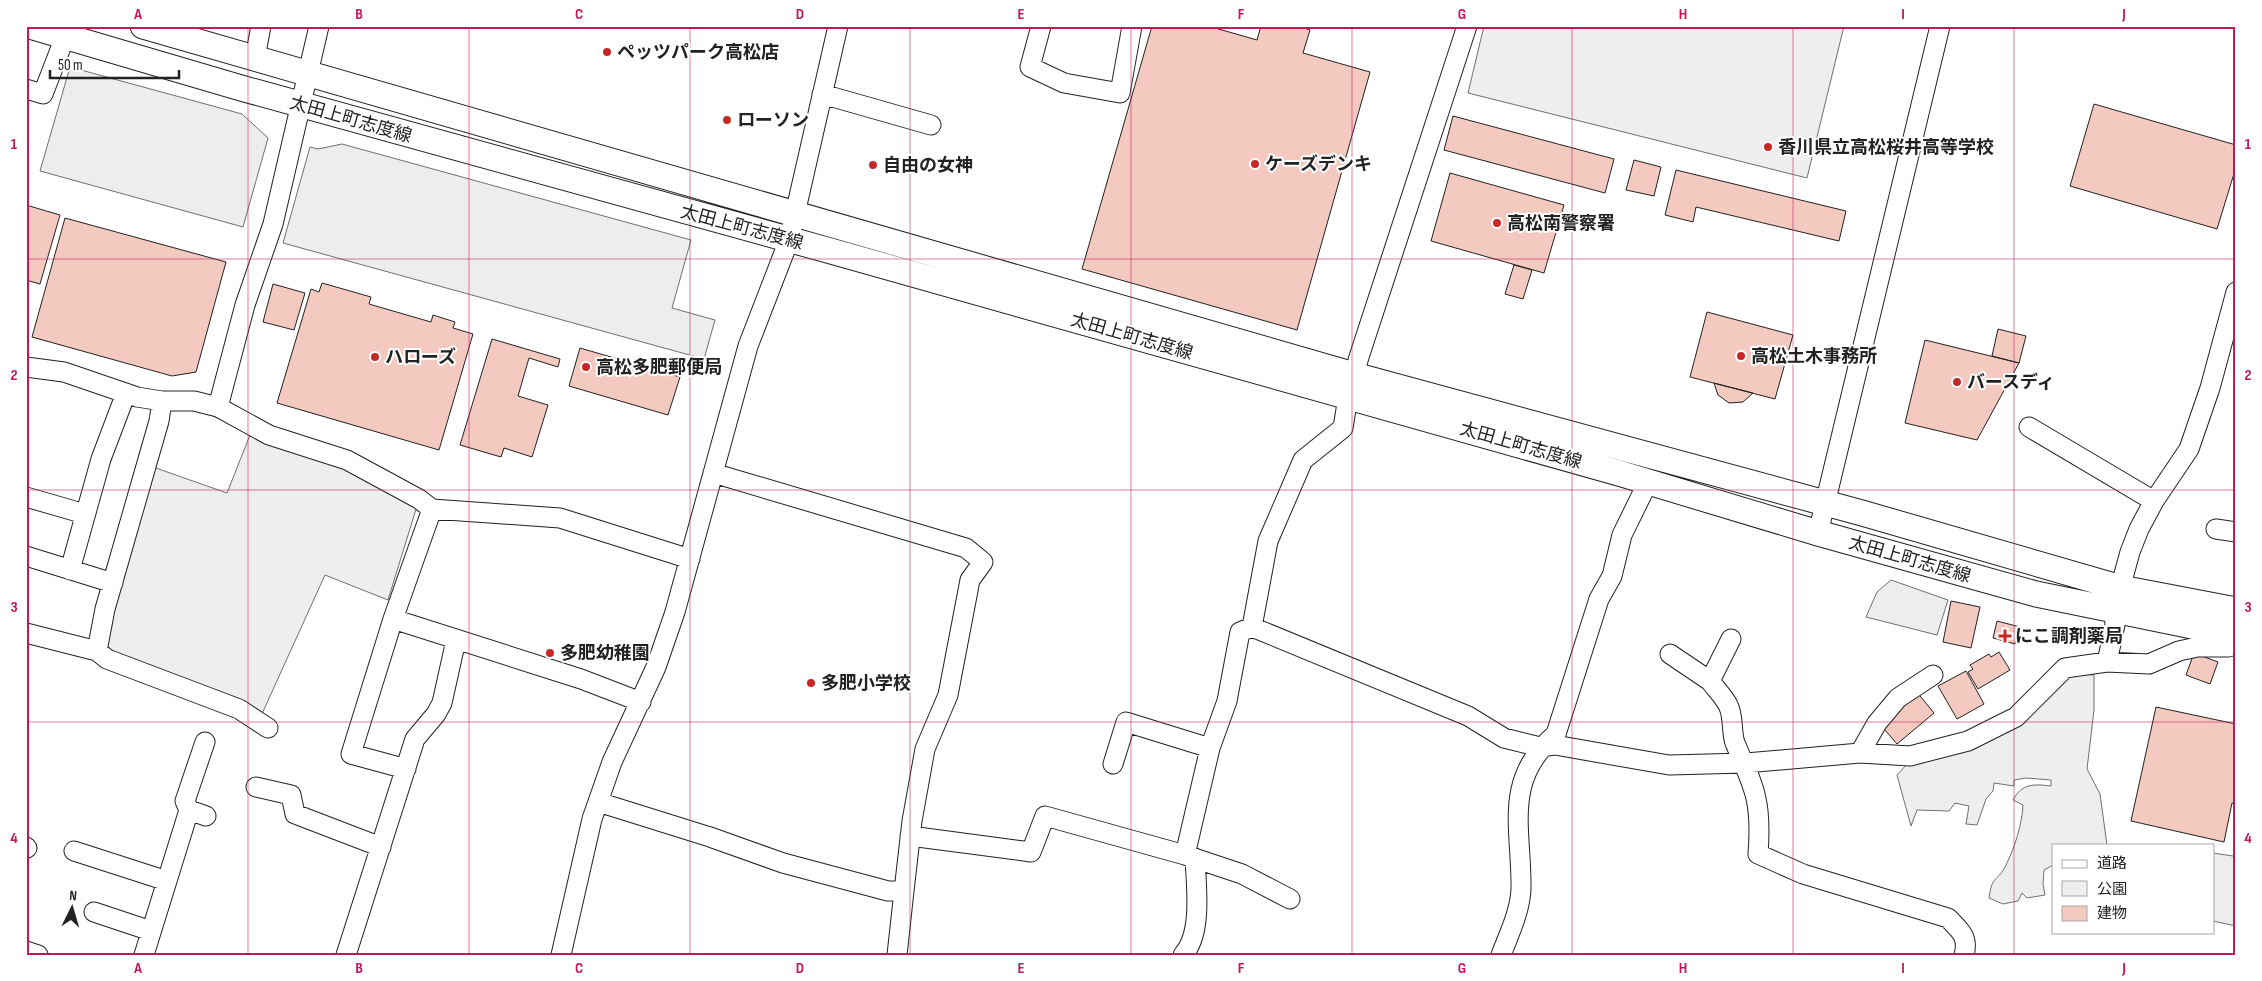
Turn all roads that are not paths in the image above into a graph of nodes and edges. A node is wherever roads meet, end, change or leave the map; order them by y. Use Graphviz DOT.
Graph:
graph roads {
  1 [pos="30,26"];
  2 [pos="143,26"];
  3 [pos="261,26"];
  4 [pos="319,26"];
  5 [pos="838,26"];
  6 [pos="1041,26"];
  7 [pos="1132,26"];
  8 [pos="1467,26"];
  9 [pos="1940,26"];
  10 [pos="65,36"];
  11 [pos="255,58"];
  12 [pos="308,74"];
  13 [pos="26,90"];
  14 [pos="822,94"];
  15 [pos="301,105"];
  16 [pos="931,125"];
  17 [pos="794,214"];
  18 [pos="789,240"];
  19 [pos="2236,292"];
  20 [pos="2232,322"];
  21 [pos="26,367"];
  22 [pos="1351,386"];
  23 [pos="126,393"];
  24 [pos="162,401"];
  25 [pos="218,407"];
  26 [pos="2029,427"];
  27 [pos="1630,449"];
  28 [pos="713,473"];
  29 [pos="1622,474"];
  30 [pos="1648,482"];
  31 [pos="26,497"];
  32 [pos="2154,501"];
  33 [pos="1825,504"];
  34 [pos="432,509"];
  35 [pos="85,514"];
  36 [pos="2216,528"];
  37 [pos="2236,532"];
  38 [pos="1818,533"];
  39 [pos="26,556"];
  40 [pos="690,559"];
  41 [pos="70,570"];
  42 [pos="113,583"];
  43 [pos="2117,600"];
  44 [pos="2236,610"];
  45 [pos="392,619"];
  46 [pos="1252,627"];
  47 [pos="2236,635"];
  48 [pos="28,639"];
  49 [pos="1731,639"];
  50 [pos="456,640"];
  51 [pos="2236,643"];
  52 [pos="97,650"];
  53 [pos="1670,654"];
  54 [pos="2106,662"];
  55 [pos="1933,675"];
  56 [pos="1710,681"];
  57 [pos="641,702"];
  58 [pos="268,728"];
  59 [pos="205,742"];
  60 [pos="1540,747"];
  61 [pos="1210,748"];
  62 [pos="1860,754"];
  63 [pos="1746,763"];
  64 [pos="1113,764"];
  65 [pos="406,769"];
  66 [pos="256,787"];
  67 [pos="598,802"];
  68 [pos="910,836"];
  69 [pos="381,847"];
  70 [pos="74,851"];
  71 [pos="1190,856"];
  72 [pos="167,881"];
  73 [pos="904,890"];
  74 [pos="1290,899"];
  75 [pos="94,912"];
  76 [pos="152,931"];
  77 [pos="26,951"];
  78 [pos="38,955"];
  79 [pos="144,955"];
  80 [pos="346,955"];
  81 [pos="561,955"];
  82 [pos="897,955"];
  83 [pos="1184,955"];
  84 [pos="1501,955"];
  85 [pos="1964,955"];
  1 -- 10 [label="main road, 太田上町志度線"];
  2 -- 11 [label="main road, 太田上町志度線"];
  3 -- 11 [label="street"];
  4 -- 12 [label="street"];
  5 -- 14 [label="street"];
  6 -- 7 [label="street"];
  8 -- 22 [label="street"];
  9 -- 33 [label="street"];
  10 -- 13 [label="street"];
  10 -- 15 [label="main road, 太田上町志度線"];
  11 -- 12 [label="main road, 太田上町志度線"];
  12 -- 15 [label="street"];
  12 -- 17 [label="main road, 太田上町志度線"];
  14 -- 16 [label="street"];
  14 -- 17 [label="street"];
  15 -- 18 [label="main road, 太田上町志度線"];
  15 -- 25 [label="street"];
  17 -- 18 [label="street"];
  17 -- 22 [label="main road, 太田上町志度線"];
  18 -- 22 [label="main road, 太田上町志度線"];
  18 -- 28 [label="street"];
  19 -- 20 [label="street"];
  20 -- 32 [label="street"];
  21 -- 23 [label="street"];
  22 -- 27 [label="main road, 太田上町志度線"];
  22 -- 29 [label="main road, 太田上町志度線"];
  22 -- 46 [label="street"];
  23 -- 24 [label="street"];
  23 -- 35 [label="street"];
  24 -- 25 [label="street"];
  24 -- 42 [label="street"];
  25 -- 34 [label="street"];
  26 -- 32 [label="street"];
  27 -- 29 [label="main road"];
  27 -- 33 [label="main road, 太田上町志度線"];
  28 -- 40 [label="street"];
  28 -- 68 [label="street"];
  29 -- 30 [label="main road, 太田上町志度線"];
  30 -- 38 [label="main road, 太田上町志度線"];
  30 -- 60 [label="street"];
  31 -- 35 [label="street"];
  32 -- 43 [label="street"];
  33 -- 38 [label="street"];
  33 -- 43 [label="main road, 太田上町志度線"];
  34 -- 40 [label="street"];
  34 -- 45 [label="street"];
  35 -- 41 [label="street"];
  36 -- 37 [label="street"];
  38 -- 43 [label="main road, 太田上町志度線"];
  39 -- 41 [label="street"];
  40 -- 57 [label="street"];
  41 -- 42 [label="street"];
  42 -- 52 [label="street"];
  43 -- 44 [label="main road, 太田上町志度線"];
  43 -- 47 [label="main road, 太田上町志度線"];
  43 -- 54 [label="street"];
  45 -- 50 [label="street"];
  45 -- 65 [label="street"];
  46 -- 60 [label="street"];
  46 -- 61 [label="street"];
  48 -- 52 [label="street"];
  49 -- 56 [label="street"];
  50 -- 57 [label="street"];
  50 -- 65 [label="street"];
  51 -- 54 [label="street"];
  52 -- 58 [label="street"];
  53 -- 56 [label="street"];
  54 -- 62 [label="street"];
  55 -- 62 [label="street"];
  56 -- 63 [label="street"];
  57 -- 67 [label="street"];
  59 -- 72 [label="street"];
  60 -- 63 [label="street"];
  60 -- 84 [label="street"];
  61 -- 64 [label="street"];
  61 -- 71 [label="street"];
  62 -- 63 [label="street"];
  63 -- 85 [label="street"];
  65 -- 69 [label="street"];
  66 -- 69 [label="street"];
  67 -- 73 [label="street"];
  67 -- 81 [label="street"];
  68 -- 71 [label="street"];
  68 -- 73 [label="street"];
  69 -- 80 [label="street"];
  70 -- 72 [label="street"];
  71 -- 74 [label="street"];
  71 -- 83 [label="street"];
  72 -- 76 [label="street"];
  73 -- 82 [label="street"];
  75 -- 76 [label="street"];
  76 -- 79 [label="street"];
  77 -- 78 [label="street"];
}
